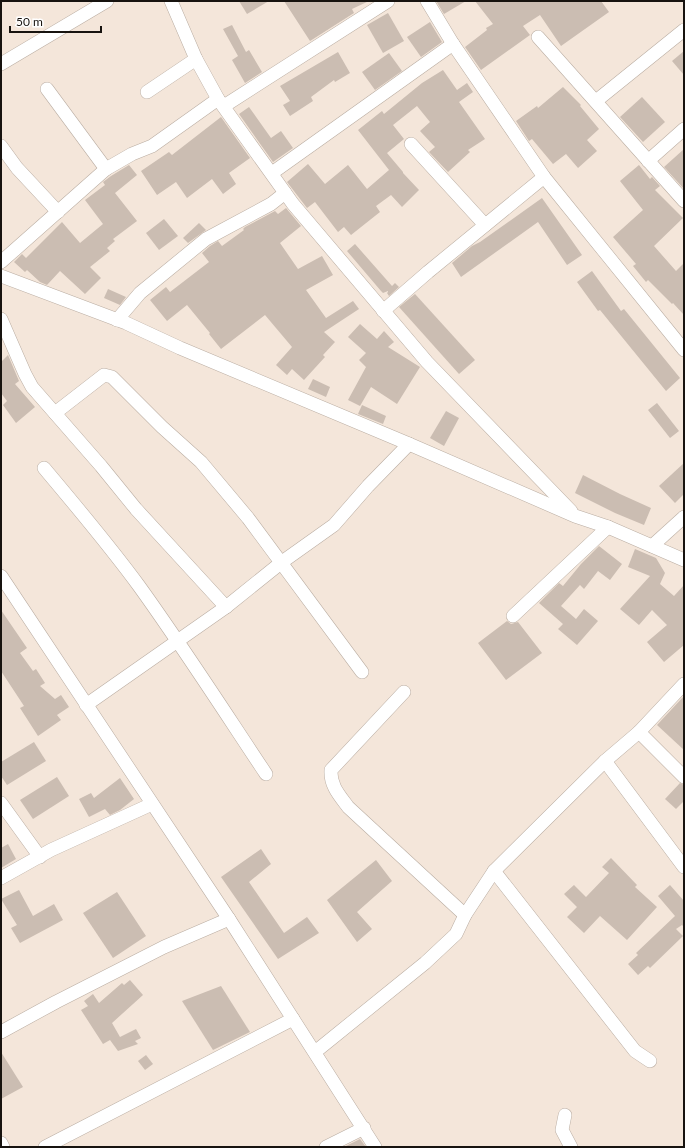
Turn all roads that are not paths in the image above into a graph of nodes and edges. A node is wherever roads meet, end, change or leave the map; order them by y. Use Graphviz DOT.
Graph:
graph roads {
  1 [pos="107,1"];
  2 [pos="171,1"];
  3 [pos="388,1"];
  4 [pos="427,1"];
  5 [pos="684,30"];
  6 [pos="538,37"];
  7 [pos="453,44"];
  8 [pos="196,59"];
  9 [pos="1,64"];
  10 [pos="47,89"];
  11 [pos="147,92"];
  12 [pos="596,100"];
  13 [pos="221,103"];
  14 [pos="684,129"];
  15 [pos="411,144"];
  16 [pos="1,146"];
  17 [pos="648,161"];
  18 [pos="106,169"];
  19 [pos="272,173"];
  20 [pos="544,176"];
  21 [pos="285,193"];
  22 [pos="684,201"];
  23 [pos="58,212"];
  24 [pos="485,225"];
  25 [pos="1,262"];
  26 [pos="1,276"];
  27 [pos="383,311"];
  28 [pos="1,318"];
  29 [pos="117,320"];
  30 [pos="684,350"];
  31 [pos="55,413"];
  32 [pos="409,444"];
  33 [pos="44,468"];
  34 [pos="576,516"];
  35 [pos="684,517"];
  36 [pos="608,527"];
  37 [pos="652,546"];
  38 [pos="684,560"];
  39 [pos="282,562"];
  40 [pos="1,576"];
  41 [pos="226,607"];
  42 [pos="513,616"];
  43 [pos="177,641"];
  44 [pos="362,672"];
  45 [pos="684,684"];
  46 [pos="404,692"];
  47 [pos="86,705"];
  48 [pos="639,732"];
  49 [pos="605,761"];
  50 [pos="266,774"];
  51 [pos="684,777"];
  52 [pos="1,803"];
  53 [pos="152,804"];
  54 [pos="680,852"];
  55 [pos="40,857"];
  56 [pos="684,867"];
  57 [pos="494,871"];
  58 [pos="1,878"];
  59 [pos="465,915"];
  60 [pos="229,919"];
  61 [pos="293,1019"];
  62 [pos="1,1032"];
  63 [pos="315,1052"];
  64 [pos="650,1061"];
  65 [pos="565,1115"];
  66 [pos="364,1128"];
  67 [pos="1,1143"];
  68 [pos="3,1147"];
  69 [pos="45,1147"];
  70 [pos="326,1147"];
  71 [pos="375,1147"];
  72 [pos="571,1147"];
  1 -- 9 [label="street"];
  2 -- 8 [label="street"];
  3 -- 13 [label="street"];
  4 -- 7 [label="street"];
  5 -- 12 [label="street"];
  6 -- 12 [label="street"];
  7 -- 19 [label="street"];
  7 -- 20 [label="street"];
  8 -- 11 [label="street"];
  8 -- 13 [label="street"];
  10 -- 18 [label="street"];
  12 -- 17 [label="street"];
  13 -- 18 [label="street"];
  13 -- 19 [label="street"];
  14 -- 17 [label="street"];
  15 -- 24 [label="street"];
  16 -- 23 [label="street"];
  17 -- 22 [label="street"];
  18 -- 23 [label="street"];
  19 -- 21 [label="street"];
  20 -- 24 [label="street"];
  20 -- 30 [label="street"];
  21 -- 27 [label="street"];
  21 -- 29 [label="street"];
  23 -- 25 [label="street"];
  24 -- 27 [label="street"];
  26 -- 29 [label="street"];
  27 -- 34 [label="street"];
  28 -- 31 [label="street"];
  29 -- 32 [label="street"];
  31 -- 39 [label="street"];
  31 -- 41 [label="street"];
  32 -- 34 [label="street"];
  32 -- 39 [label="street"];
  33 -- 43 [label="street"];
  34 -- 36 [label="street"];
  35 -- 37 [label="street"];
  36 -- 37 [label="street"];
  36 -- 42 [label="street"];
  37 -- 38 [label="street"];
  39 -- 41 [label="street"];
  39 -- 44 [label="street"];
  40 -- 47 [label="street"];
  41 -- 43 [label="street"];
  43 -- 47 [label="street"];
  43 -- 50 [label="street"];
  45 -- 48 [label="street"];
  46 -- 59 [label="street"];
  47 -- 53 [label="street"];
  48 -- 49 [label="street"];
  48 -- 51 [label="street"];
  49 -- 54 [label="street"];
  49 -- 57 [label="street"];
  52 -- 55 [label="street"];
  53 -- 55 [label="street"];
  53 -- 60 [label="street"];
  54 -- 56 [label="street"];
  55 -- 58 [label="street"];
  57 -- 59 [label="street"];
  57 -- 64 [label="street"];
  59 -- 63 [label="street"];
  60 -- 61 [label="street"];
  60 -- 62 [label="street"];
  61 -- 63 [label="street"];
  61 -- 69 [label="street"];
  63 -- 66 [label="street"];
  65 -- 72 [label="street"];
  66 -- 70 [label="street"];
  66 -- 71 [label="street"];
  67 -- 68 [label="street"];
}
